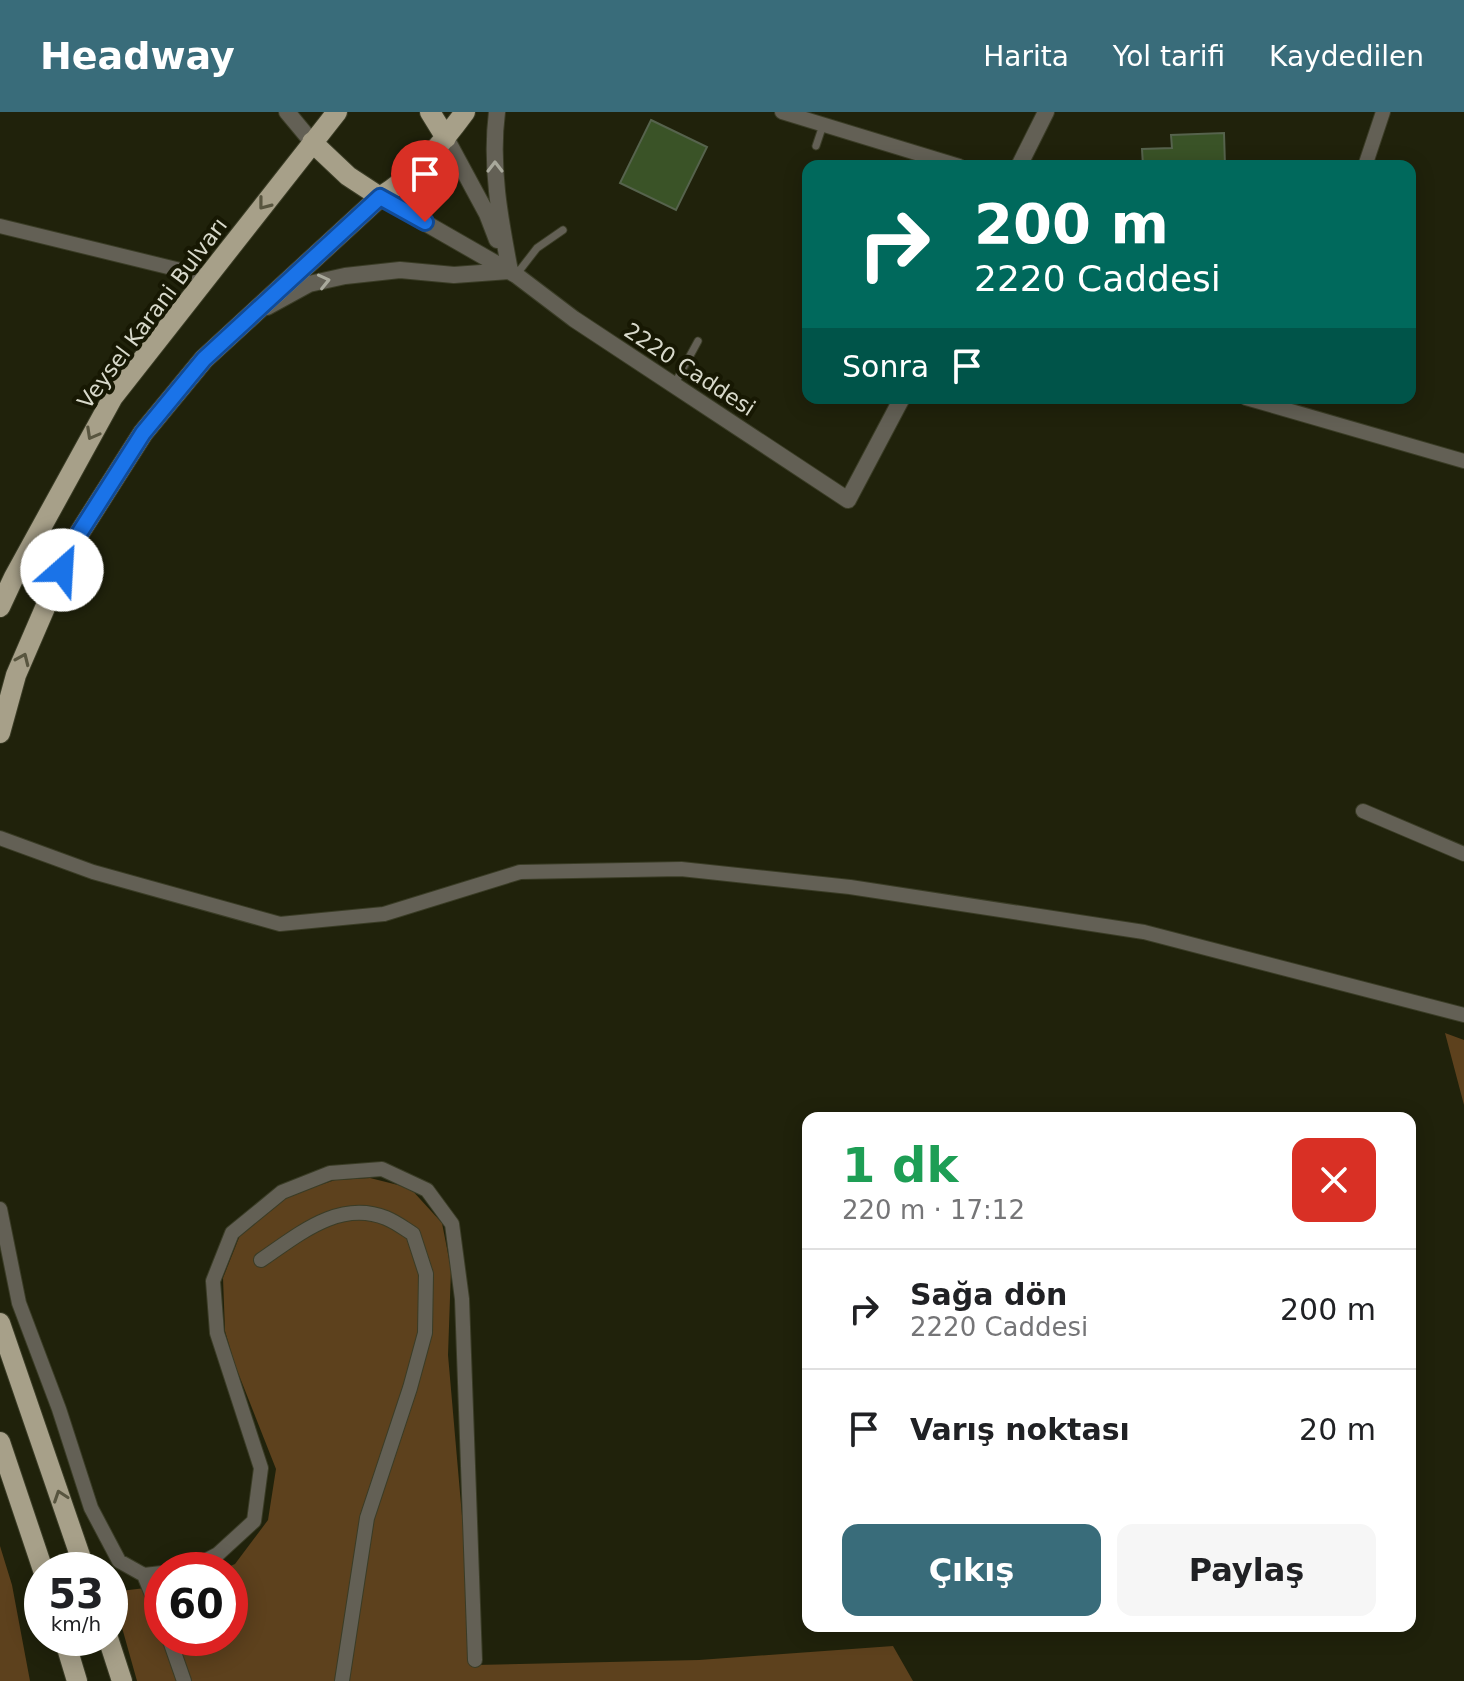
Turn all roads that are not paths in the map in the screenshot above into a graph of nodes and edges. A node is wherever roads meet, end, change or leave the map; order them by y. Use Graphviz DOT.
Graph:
graph roads {
  1 [pos="287,112"];
  2 [pos="337,112"];
  3 [pos="430,112"];
  4 [pos="465,112"];
  5 [pos="497,112"];
  6 [pos="782,112"];
  7 [pos="1046,112"];
  8 [pos="1383,112"];
  9 [pos="824,125"];
  10 [pos="446,138"];
  11 [pos="312,142"];
  12 [pos="816,146"];
  13 [pos="939,160"];
  14 [pos="1022,160"];
  15 [pos="1367,160"];
  16 [pos="380,197"];
  17 [pos="0,226"];
  18 [pos="563,230"];
  19 [pos="513,273"];
  20 [pos="209,277"];
  21 [pos="254,315"];
  22 [pos="698,341"];
  23 [pos="674,385"];
  24 [pos="899,404"];
  25 [pos="1284,404"];
  26 [pos="1464,461"];
  27 [pos="0,607"];
  28 [pos="0,733"];
  29 [pos="1363,811"];
  30 [pos="0,838"];
  31 [pos="1464,854"];
  32 [pos="1464,1015"];
  33 [pos="0,1209"];
  34 [pos="261,1260"];
  35 [pos="0,1323"];
  36 [pos="0,1442"];
  37 [pos="37,1552"];
  38 [pos="79,1552"];
  39 [pos="220,1552"];
  40 [pos="144,1575"];
  41 [pos="69,1656"];
  42 [pos="114,1656"];
  43 [pos="175,1656"];
  44 [pos="475,1660"];
  45 [pos="77,1681"];
  46 [pos="122,1681"];
  47 [pos="184,1681"];
  48 [pos="342,1681"];
  1 -- 11 [label="street"];
  2 -- 11 [label="main road, Veysel Karani Bulvarı"];
  3 -- 10 [label="main road"];
  4 -- 10 [label="main road"];
  19 -- 5 [label="street, one-way"];
  6 -- 9 [label="street"];
  7 -- 14 [label="street"];
  8 -- 15 [label="street"];
  9 -- 12 [label="lane"];
  9 -- 13 [label="street"];
  10 -- 16 [label="main road"];
  10 -- 19 [label="street"];
  11 -- 16 [label="main road"];
  11 -- 20 [label="main road, Veysel Karani Bulvarı, one-way"];
  16 -- 19 [label="street, 2220 Caddesi"];
  16 -- 21 [label="main road"];
  17 -- 20 [label="street"];
  18 -- 19 [label="lane"];
  21 -- 19 [label="street, one-way"];
  19 -- 23 [label="street, 2220 Caddesi"];
  20 -- 27 [label="main road, Veysel Karani Bulvarı, one-way"];
  28 -- 21 [label="main road, one-way"];
  22 -- 23 [label="lane"];
  23 -- 24 [label="street, 2220 Caddesi"];
  25 -- 26 [label="street"];
  29 -- 31 [label="street"];
  30 -- 32 [label="street"];
  33 -- 40 [label="street"];
  34 -- 48 [label="street"];
  38 -- 35 [label="main road, one-way"];
  36 -- 37 [label="main road"];
  39 -- 44 [label="street"];
  41 -- 45 [label="main road"];
  42 -- 46 [label="main road"];
  43 -- 47 [label="street"];
}
